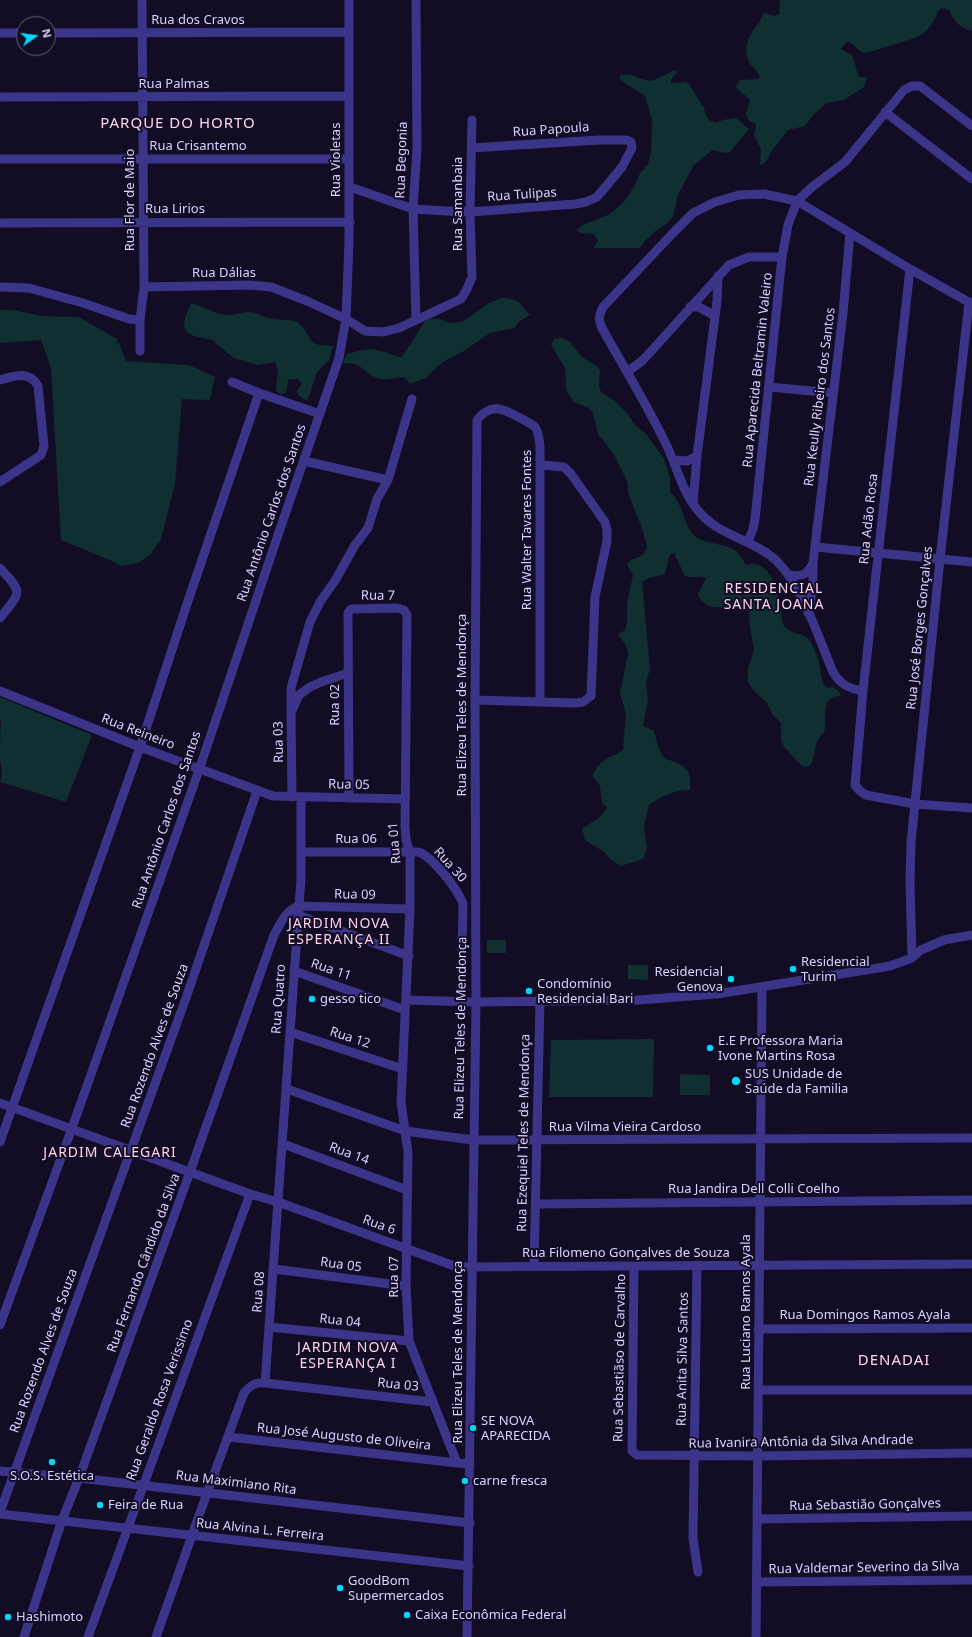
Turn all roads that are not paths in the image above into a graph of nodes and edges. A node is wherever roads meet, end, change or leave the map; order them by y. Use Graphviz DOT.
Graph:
graph roads {
  1 [pos="142,0"];
  2 [pos="349,0"];
  3 [pos="416,0"];
  4 [pos="348,32"];
  5 [pos="0,33"];
  6 [pos="16,33"];
  7 [pos="56,33"];
  8 [pos="143,33"];
  9 [pos="349,96"];
  10 [pos="0,97"];
  11 [pos="142,98"];
  12 [pos="885,112"];
  13 [pos="472,120"];
  14 [pos="972,126"];
  15 [pos="631,142"];
  16 [pos="472,148"];
  17 [pos="0,159"];
  18 [pos="143,159"];
  19 [pos="349,159"];
  20 [pos="972,178"];
  21 [pos="350,187"];
  22 [pos="797,201"];
  23 [pos="413,209"];
  24 [pos="470,212"];
  25 [pos="143,222"];
  26 [pos="350,222"];
  27 [pos="0,224"];
  28 [pos="850,233"];
  29 [pos="782,257"];
  30 [pos="910,269"];
  31 [pos="718,276"];
  32 [pos="0,287"];
  33 [pos="144,287"];
  34 [pos="467,289"];
  35 [pos="971,303"];
  36 [pos="690,307"];
  37 [pos="715,316"];
  38 [pos="346,319"];
  39 [pos="140,320"];
  40 [pos="416,320"];
  41 [pos="140,351"];
  42 [pos="626,372"];
  43 [pos="0,380"];
  44 [pos="232,382"];
  45 [pos="769,387"];
  46 [pos="259,393"];
  47 [pos="833,393"];
  48 [pos="412,399"];
  49 [pos="320,414"];
  50 [pos="478,420"];
  51 [pos="697,456"];
  52 [pos="674,460"];
  53 [pos="304,461"];
  54 [pos="541,465"];
  55 [pos="388,480"];
  56 [pos="0,482"];
  57 [pos="693,504"];
  58 [pos="748,542"];
  59 [pos="816,547"];
  60 [pos="878,554"];
  61 [pos="940,559"];
  62 [pos="972,562"];
  63 [pos="813,563"];
  64 [pos="0,568"];
  65 [pos="789,575"];
  66 [pos="348,613"];
  67 [pos="808,613"];
  68 [pos="407,615"];
  69 [pos="0,618"];
  70 [pos="348,673"];
  71 [pos="0,691"];
  72 [pos="863,691"];
  73 [pos="475,700"];
  74 [pos="540,701"];
  75 [pos="291,713"];
  76 [pos="140,747"];
  77 [pos="199,770"];
  78 [pos="256,791"];
  79 [pos="297,797"];
  80 [pos="349,798"];
  81 [pos="405,799"];
  82 [pos="916,804"];
  83 [pos="972,808"];
  84 [pos="302,852"];
  85 [pos="410,853"];
  86 [pos="410,909"];
  87 [pos="299,911"];
  88 [pos="972,935"];
  89 [pos="409,956"];
  90 [pos="912,958"];
  91 [pos="294,971"];
  92 [pos="762,987"];
  93 [pos="406,1000"];
  94 [pos="461,1001"];
  95 [pos="540,1001"];
  96 [pos="476,1002"];
  97 [pos="405,1010"];
  98 [pos="290,1032"];
  99 [pos="403,1069"];
  100 [pos="287,1089"];
  101 [pos="0,1102"];
  102 [pos="12,1108"];
  103 [pos="72,1128"];
  104 [pos="405,1131"];
  105 [pos="972,1138"];
  106 [pos="760,1139"];
  107 [pos="473,1140"];
  108 [pos="537,1140"];
  109 [pos="0,1142"];
  110 [pos="283,1144"];
  111 [pos="131,1150"];
  112 [pos="190,1172"];
  113 [pos="407,1190"];
  114 [pos="250,1194"];
  115 [pos="972,1200"];
  116 [pos="278,1202"];
  117 [pos="760,1202"];
  118 [pos="535,1204"];
  119 [pos="406,1249"];
  120 [pos="972,1264"];
  121 [pos="697,1265"];
  122 [pos="759,1265"];
  123 [pos="534,1266"];
  124 [pos="634,1266"];
  125 [pos="471,1267"];
  126 [pos="274,1269"];
  127 [pos="406,1286"];
  128 [pos="0,1325"];
  129 [pos="270,1327"];
  130 [pos="758,1328"];
  131 [pos="972,1328"];
  132 [pos="409,1341"];
  133 [pos="265,1383"];
  134 [pos="759,1390"];
  135 [pos="972,1390"];
  136 [pos="432,1402"];
  137 [pos="229,1437"];
  138 [pos="632,1451"];
  139 [pos="972,1453"];
  140 [pos="694,1456"];
  141 [pos="758,1456"];
  142 [pos="457,1463"];
  143 [pos="470,1464"];
  144 [pos="0,1471"];
  145 [pos="14,1472"];
  146 [pos="79,1478"];
  147 [pos="142,1486"];
  148 [pos="207,1493"];
  149 [pos="0,1513"];
  150 [pos="972,1516"];
  151 [pos="758,1519"];
  152 [pos="62,1520"];
  153 [pos="470,1523"];
  154 [pos="127,1528"];
  155 [pos="192,1535"];
  156 [pos="469,1566"];
  157 [pos="698,1572"];
  158 [pos="972,1580"];
  159 [pos="757,1582"];
  160 [pos="24,1637"];
  161 [pos="88,1637"];
  162 [pos="156,1637"];
  163 [pos="467,1637"];
  164 [pos="756,1637"];
  1 -- 8 [label="street, Rua Flor de Maio"];
  2 -- 4 [label="street, Rua Violetas"];
  3 -- 23 [label="street, Rua Begonia"];
  4 -- 8 [label="street, Rua dos Cravos"];
  4 -- 9 [label="street, Rua Violetas"];
  5 -- 6 [label="street"];
  7 -- 8 [label="street, Rua dos Cravos"];
  8 -- 11 [label="street, Rua Flor de Maio"];
  9 -- 11 [label="street, Rua Palmas"];
  9 -- 19 [label="street, Rua Violetas"];
  10 -- 11 [label="street, Rua Palmas"];
  11 -- 18 [label="street, Rua Flor de Maio"];
  12 -- 14 [label="street"];
  12 -- 20 [label="street"];
  12 -- 22 [label="street"];
  13 -- 16 [label="street, Rua Samanbaia"];
  15 -- 16 [label="street, Rua Papoula"];
  15 -- 24 [label="street, Rua Tulipas"];
  16 -- 24 [label="street, Rua Samanbaia"];
  17 -- 18 [label="street, Rua Crisantemo"];
  18 -- 19 [label="street, Rua Crisantemo"];
  18 -- 25 [label="street, Rua Flor de Maio"];
  19 -- 21 [label="street, Rua Violetas"];
  21 -- 23 [label="street, Rua Tulipas"];
  21 -- 26 [label="street, Rua Violetas"];
  22 -- 28 [label="street"];
  22 -- 29 [label="street, Rua Aparecida Beltramin Valeiro"];
  22 -- 42 [label="street"];
  23 -- 24 [label="street, Rua Tulipas"];
  23 -- 40 [label="street, Rua Begonia"];
  24 -- 34 [label="street, Rua Samanbaia"];
  25 -- 26 [label="street, Rua Lirios"];
  25 -- 27 [label="street, Rua Lirios"];
  25 -- 33 [label="street, Rua Flor de Maio"];
  26 -- 38 [label="street, Rua Violetas"];
  28 -- 30 [label="street"];
  28 -- 47 [label="street, Rua Keully Ribeiro dos Santos"];
  29 -- 31 [label="street"];
  29 -- 45 [label="street, Rua Aparecida Beltramin Valeiro"];
  30 -- 35 [label="street"];
  30 -- 60 [label="street, Rua Adão Rosa"];
  31 -- 36 [label="street"];
  31 -- 37 [label="street"];
  32 -- 39 [label="street"];
  33 -- 38 [label="street, Rua Dálias"];
  33 -- 39 [label="street, Rua Flor de Maio"];
  34 -- 40 [label="street, Rua Dálias"];
  35 -- 61 [label="street, Rua José Borges Gonçalves"];
  36 -- 37 [label="street"];
  36 -- 42 [label="street"];
  37 -- 51 [label="street"];
  38 -- 40 [label="street, Rua Dálias"];
  38 -- 49 [label="street, Rua Antônio Carlos dos Santos"];
  39 -- 41 [label="street, Rua Flor de Maio"];
  42 -- 52 [label="street"];
  43 -- 56 [label="street"];
  44 -- 46 [label="street"];
  45 -- 47 [label="street"];
  45 -- 58 [label="street, Rua Aparecida Beltramin Valeiro"];
  46 -- 49 [label="street"];
  46 -- 76 [label="street"];
  47 -- 59 [label="street, Rua Keully Ribeiro dos Santos"];
  48 -- 55 [label="street"];
  49 -- 53 [label="street, Rua Antônio Carlos dos Santos"];
  50 -- 54 [label="street, Rua Walter Tavares Fontes"];
  50 -- 73 [label="street, Rua Elizeu Teles de Mendonça"];
  51 -- 52 [label="street"];
  51 -- 57 [label="street"];
  52 -- 57 [label="street"];
  53 -- 55 [label="street"];
  53 -- 77 [label="street, Rua Antônio Carlos dos Santos"];
  54 -- 74 [label="street, Rua Walter Tavares Fontes"];
  54 -- 74 [label="street"];
  55 -- 75 [label="street"];
  57 -- 58 [label="street"];
  58 -- 65 [label="street"];
  59 -- 60 [label="street"];
  59 -- 63 [label="street, Rua Keully Ribeiro dos Santos"];
  60 -- 61 [label="street"];
  60 -- 72 [label="street, Rua Adão Rosa"];
  61 -- 62 [label="street"];
  61 -- 82 [label="street, Rua José Borges Gonçalves"];
  63 -- 65 [label="street"];
  63 -- 67 [label="street, Rua Keully Ribeiro dos Santos"];
  64 -- 69 [label="street"];
  65 -- 67 [label="street"];
  66 -- 68 [label="street, Rua 7"];
  66 -- 70 [label="street, Rua 02"];
  67 -- 72 [label="street"];
  68 -- 81 [label="street, Rua 01"];
  70 -- 75 [label="street, Rua 03"];
  70 -- 80 [label="street, Rua 02"];
  71 -- 76 [label="street, Rua Reineiro"];
  72 -- 82 [label="street, Rua Adão Rosa"];
  73 -- 74 [label="street"];
  73 -- 96 [label="street, Rua Elizeu Teles de Mendonça"];
  75 -- 79 [label="street, Rua 03"];
  76 -- 77 [label="street, Rua Reineiro"];
  76 -- 102 [label="street"];
  77 -- 78 [label="street, Rua Reineiro"];
  77 -- 103 [label="street, Rua Antônio Carlos dos Santos"];
  78 -- 79 [label="street, Rua Reineiro"];
  78 -- 111 [label="street, Rua Rozendo Alves de Souza"];
  79 -- 80 [label="street, Rua 05"];
  79 -- 84 [label="street, Rua Quatro"];
  80 -- 81 [label="street, Rua 05"];
  81 -- 85 [label="street, Rua 01"];
  82 -- 83 [label="street, Rua Adão Rosa"];
  82 -- 90 [label="street, Rua José Borges Gonçalves"];
  84 -- 85 [label="street, Rua 06"];
  84 -- 87 [label="street, Rua Quatro"];
  85 -- 86 [label="street, Rua 01"];
  85 -- 94 [label="street, Rua 30"];
  86 -- 87 [label="street, Rua 09"];
  86 -- 89 [label="street, Rua 01"];
  87 -- 89 [label="street"];
  87 -- 91 [label="street, Rua Quatro"];
  87 -- 112 [label="street, Rua Fernando Cândido da Silva"];
  88 -- 90 [label="street"];
  89 -- 93 [label="street, Rua 01"];
  90 -- 92 [label="street"];
  91 -- 97 [label="street, Rua 11"];
  91 -- 98 [label="street, Rua Quatro"];
  92 -- 95 [label="street"];
  92 -- 106 [label="street, Rua Luciano Ramos Ayala"];
  93 -- 94 [label="street"];
  93 -- 97 [label="street, Rua 01"];
  94 -- 96 [label="street"];
  95 -- 96 [label="street"];
  95 -- 108 [label="street, Rua Ezequiel Teles de Mendonça"];
  96 -- 107 [label="street, Rua Elizeu Teles de Mendonça"];
  97 -- 99 [label="street, Rua 01"];
  98 -- 99 [label="street, Rua 12"];
  98 -- 100 [label="street, Rua Quatro"];
  99 -- 104 [label="street, Rua 07"];
  100 -- 104 [label="street, Rua Vilma Vieira Cardoso"];
  100 -- 110 [label="street, Rua Quatro"];
  101 -- 102 [label="street, Rua 6"];
  102 -- 103 [label="street, Rua 6"];
  102 -- 109 [label="street"];
  103 -- 111 [label="street, Rua 6"];
  103 -- 128 [label="street, Rua Antônio Carlos dos Santos"];
  104 -- 107 [label="street, Rua Vilma Vieira Cardoso"];
  104 -- 113 [label="street, Rua 07"];
  105 -- 106 [label="street, Rua Vilma Vieira Cardoso"];
  106 -- 108 [label="street, Rua Vilma Vieira Cardoso"];
  106 -- 117 [label="street, Rua Luciano Ramos Ayala"];
  107 -- 108 [label="street, Rua Vilma Vieira Cardoso"];
  107 -- 125 [label="street, Rua Elizeu Teles de Mendonça"];
  108 -- 118 [label="street, Rua Ezequiel Teles de Mendonça"];
  110 -- 113 [label="street, Rua 14"];
  110 -- 116 [label="street, Rua Quatro"];
  111 -- 112 [label="street, Rua 6"];
  111 -- 145 [label="street, Rua Rozendo Alves de Souza"];
  112 -- 114 [label="street, Rua 6"];
  112 -- 146 [label="street, Rua Fernando Cândido da Silva"];
  113 -- 119 [label="street, Rua 07"];
  114 -- 116 [label="street, Rua 6"];
  114 -- 147 [label="street, Rua Geraldo Rosa Verissimo"];
  115 -- 117 [label="street, Rua Jandira Dell Colli Coelho"];
  116 -- 119 [label="street, Rua 6"];
  116 -- 126 [label="street, Rua 08"];
  117 -- 118 [label="street, Rua Jandira Dell Colli Coelho"];
  117 -- 122 [label="street, Rua Luciano Ramos Ayala"];
  118 -- 123 [label="street, Rua Ezequiel Teles de Mendonça"];
  119 -- 125 [label="street, Rua 6"];
  119 -- 127 [label="street, Rua 07"];
  120 -- 122 [label="street, Rua Filomeno Gonçalves de Souza"];
  121 -- 122 [label="street, Rua Filomeno Gonçalves de Souza"];
  121 -- 124 [label="street, Rua Filomeno Gonçalves de Souza"];
  121 -- 140 [label="street, Rua Anita Silva Santos"];
  122 -- 130 [label="street, Rua Luciano Ramos Ayala"];
  123 -- 124 [label="street, Rua Filomeno Gonçalves de Souza"];
  123 -- 125 [label="street, Rua Filomeno Gonçalves de Souza"];
  124 -- 138 [label="street, Rua Sebastiãso de Carvalho"];
  125 -- 143 [label="street, Rua Elizeu Teles de Mendonça"];
  126 -- 127 [label="street, Rua 05"];
  126 -- 129 [label="street, Rua 08"];
  127 -- 132 [label="street, Rua 07"];
  129 -- 132 [label="street, Rua 04"];
  129 -- 133 [label="street, Rua 08"];
  130 -- 131 [label="street, Rua Domingos Ramos Ayala"];
  130 -- 134 [label="street, Rua Luciano Ramos Ayala"];
  132 -- 136 [label="street, Rua 07"];
  133 -- 136 [label="street, Rua 03"];
  133 -- 137 [label="street"];
  134 -- 135 [label="street"];
  134 -- 141 [label="street, Rua Luciano Ramos Ayala"];
  136 -- 142 [label="street, Rua 07"];
  137 -- 142 [label="street, Rua José Augusto de Oliveira"];
  137 -- 148 [label="street"];
  138 -- 140 [label="street, Rua Ivanira Antônia da Silva Andrade"];
  139 -- 141 [label="street, Rua Ivanira Antônia da Silva Andrade"];
  140 -- 141 [label="street, Rua Ivanira Antônia da Silva Andrade"];
  140 -- 157 [label="street, Rua Anita Silva Santos"];
  141 -- 151 [label="street, Rua Luciano Ramos Ayala"];
  142 -- 143 [label="street"];
  143 -- 153 [label="street, Rua Elizeu Teles de Mendonça"];
  144 -- 145 [label="street, Rua Maximiano Rita"];
  145 -- 146 [label="street, Rua Maximiano Rita"];
  145 -- 149 [label="street, Rua Rozendo Alves de Souza"];
  146 -- 147 [label="street, Rua Maximiano Rita"];
  146 -- 152 [label="street, Rua Fernando Cândido da Silva"];
  147 -- 148 [label="street, Rua Maximiano Rita"];
  147 -- 154 [label="street, Rua Geraldo Rosa Verissimo"];
  148 -- 153 [label="street, Rua Maximiano Rita"];
  148 -- 155 [label="street"];
  149 -- 152 [label="street, Rua Alvina L. Ferreira"];
  150 -- 151 [label="street, Rua Sebastião Gonçalves"];
  151 -- 159 [label="street, Rua Luciano Ramos Ayala"];
  152 -- 154 [label="street, Rua Alvina L. Ferreira"];
  152 -- 160 [label="street, Rua Fernando Cândido da Silva"];
  153 -- 156 [label="street, Rua Elizeu Teles de Mendonça"];
  154 -- 155 [label="street, Rua Alvina L. Ferreira"];
  154 -- 161 [label="street, Rua Geraldo Rosa Verissimo"];
  155 -- 156 [label="street, Rua Alvina L. Ferreira"];
  155 -- 162 [label="street"];
  156 -- 163 [label="street, Rua Elizeu Teles de Mendonça"];
  158 -- 159 [label="street, Rua Valdemar Severino da Silva"];
  159 -- 164 [label="street, Rua Luciano Ramos Ayala"];
}
